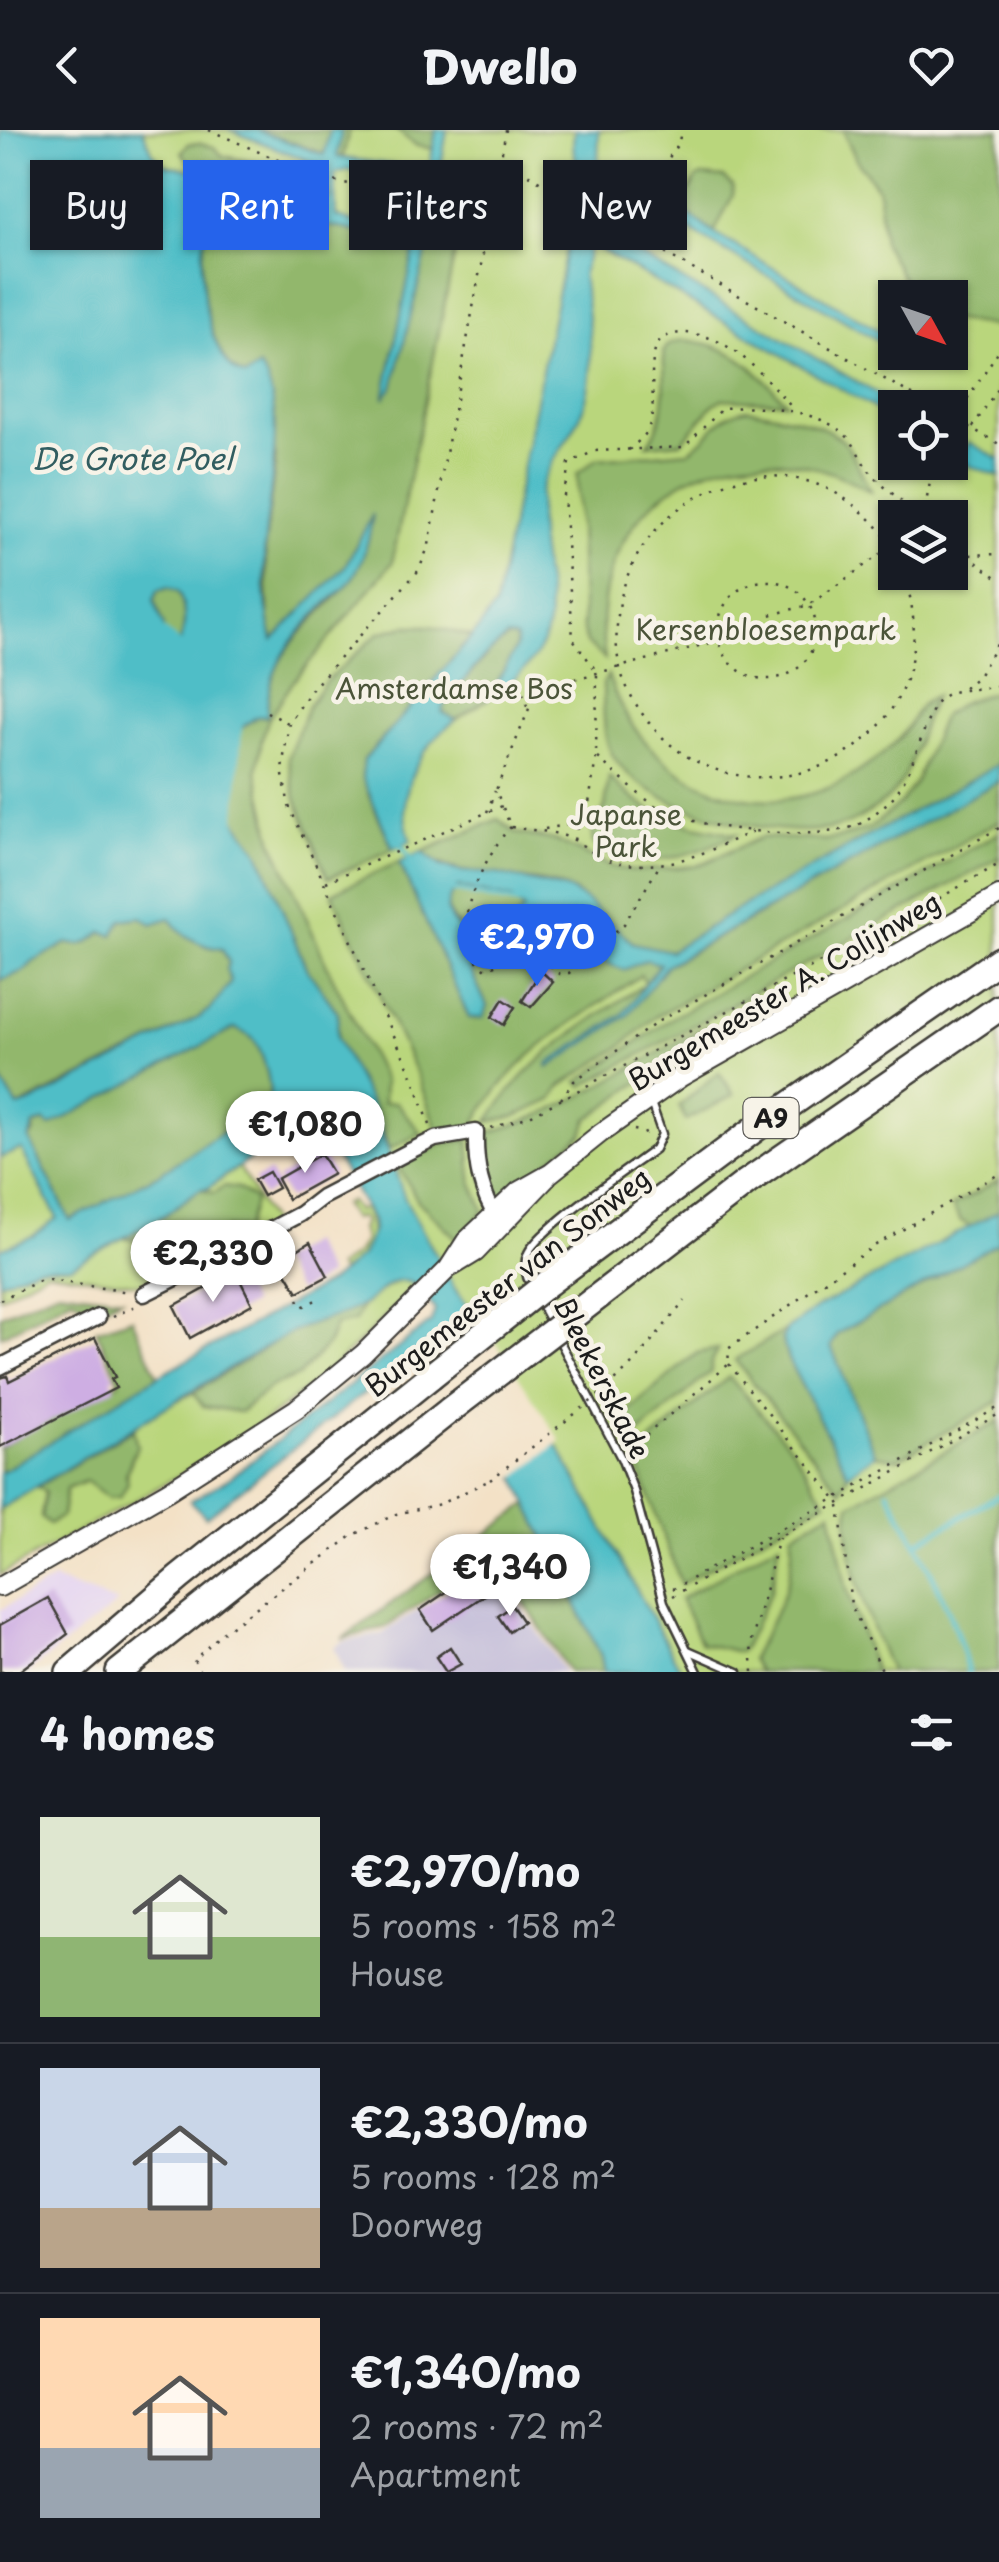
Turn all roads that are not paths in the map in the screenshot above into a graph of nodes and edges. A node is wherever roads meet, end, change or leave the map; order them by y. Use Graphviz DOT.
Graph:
graph roads {
  1 [pos="999,896"];
  2 [pos="999,960"];
  3 [pos="999,1008"];
  4 [pos="650,1099"];
  5 [pos="497,1220"];
  6 [pos="144,1294"];
  7 [pos="98,1318"];
  8 [pos="0,1367"];
  9 [pos="0,1587"];
  10 [pos="686,1650"];
  11 [pos="69,1672"];
  12 [pos="119,1672"];
  13 [pos="698,1672"];
  14 [pos="738,1672"];
  1 -- 4 [label="street, Burgemeester A. Colijnweg"];
  2 -- 11 [label="highway, Burgemeester van Sonweg / A9, bridge"];
  3 -- 12 [label="highway, A9, bridge"];
  4 -- 5 [label="street, Burgemeester A. Colijnweg"];
  4 -- 10 [label="lane, Bleekerskade"];
  5 -- 6 [label="street"];
  5 -- 9 [label="street, Burgemeester A. Colijnweg"];
  7 -- 8 [label="street"];
  10 -- 13 [label="lane, Bleekerskade"];
  10 -- 14 [label="lane"];
}
